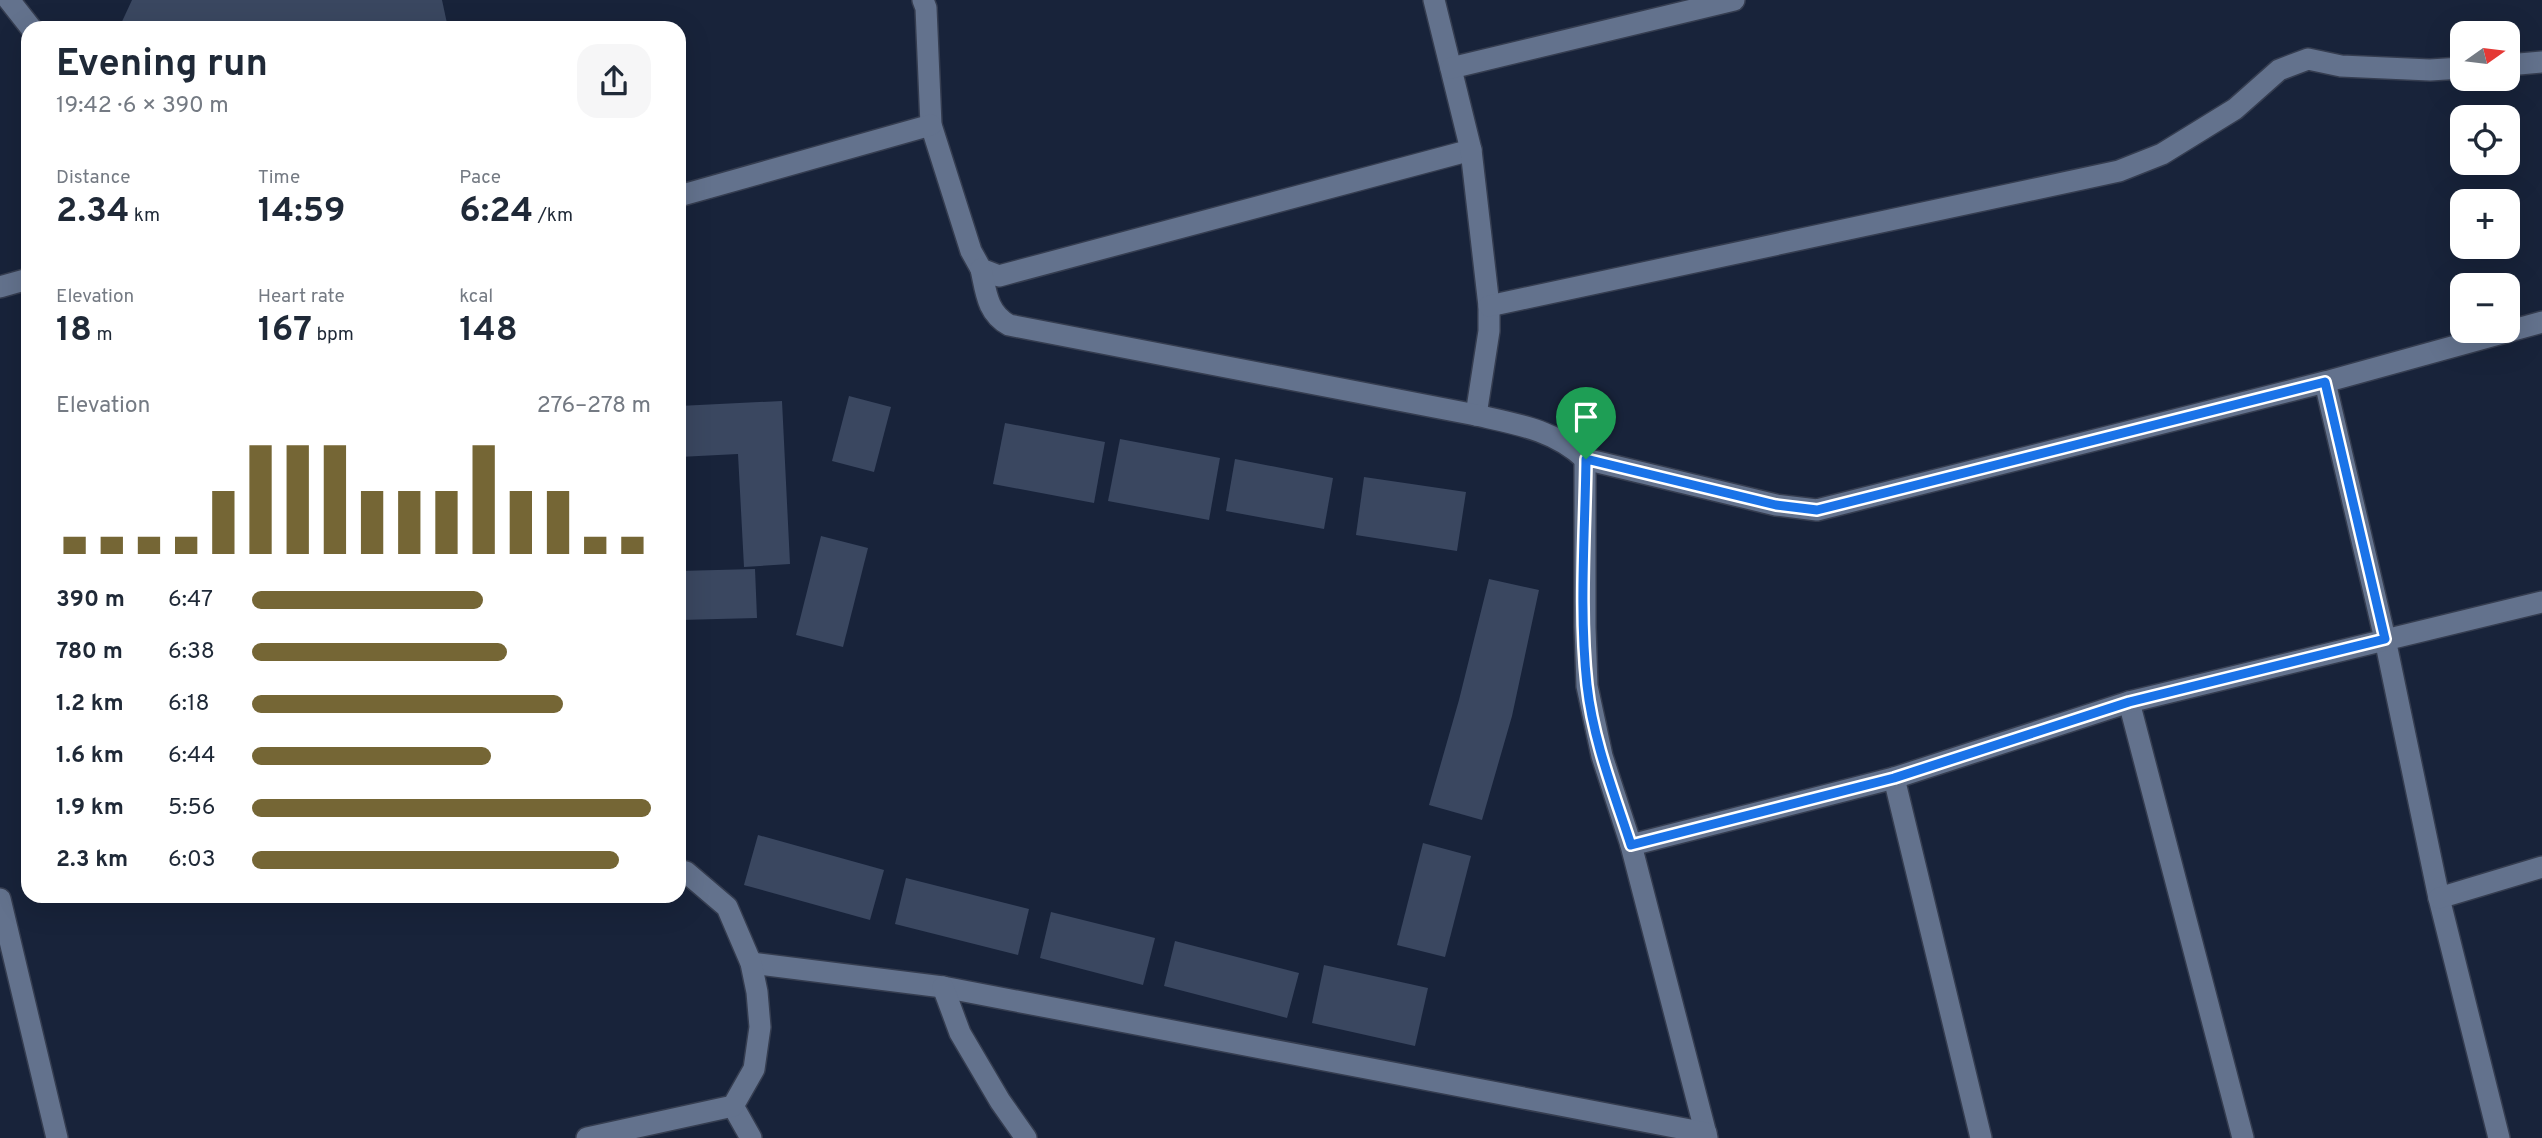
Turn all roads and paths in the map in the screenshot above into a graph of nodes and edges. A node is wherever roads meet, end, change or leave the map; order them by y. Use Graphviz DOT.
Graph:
graph roads {
  1 [pos="9,0"];
  2 [pos="923,0"];
  3 [pos="1434,0"];
  4 [pos="1734,0"];
  5 [pos="26,21"];
  6 [pos="2542,62"];
  7 [pos="2520,64"];
  8 [pos="1451,68"];
  9 [pos="2450,69"];
  10 [pos="931,125"];
  11 [pos="1471,150"];
  12 [pos="686,194"];
  13 [pos="981,270"];
  14 [pos="21,281"];
  15 [pos="0,288"];
  16 [pos="1489,306"];
  17 [pos="2542,322"];
  18 [pos="2325,382"];
  19 [pos="1476,415"];
  20 [pos="1586,459"];
  21 [pos="2542,602"];
  22 [pos="2385,639"];
  23 [pos="2129,702"];
  24 [pos="1894,778"];
  25 [pos="1631,845"];
  26 [pos="2542,867"];
  27 [pos="686,872"];
  28 [pos="2439,898"];
  29 [pos="0,899"];
  30 [pos="751,963"];
  31 [pos="943,987"];
  32 [pos="733,1106"];
  33 [pos="1707,1135"];
  34 [pos="57,1138"];
  35 [pos="587,1138"];
  36 [pos="751,1138"];
  37 [pos="1026,1138"];
  38 [pos="1980,1138"];
  39 [pos="2243,1138"];
  40 [pos="2499,1138"];
  1 -- 5 [label="street"];
  2 -- 10 [label="street"];
  3 -- 8 [label="street"];
  4 -- 8 [label="street"];
  6 -- 7 [label="street"];
  8 -- 11 [label="street"];
  9 -- 16 [label="street"];
  10 -- 12 [label="street"];
  10 -- 13 [label="street"];
  11 -- 13 [label="street"];
  11 -- 16 [label="street"];
  13 -- 19 [label="street"];
  14 -- 15 [label="street"];
  16 -- 19 [label="street"];
  17 -- 18 [label="street"];
  18 -- 20 [label="street"];
  18 -- 22 [label="street"];
  19 -- 20 [label="street"];
  20 -- 25 [label="street"];
  21 -- 22 [label="street"];
  22 -- 23 [label="street"];
  22 -- 28 [label="street"];
  23 -- 24 [label="street"];
  23 -- 39 [label="street"];
  24 -- 25 [label="street"];
  24 -- 38 [label="street"];
  25 -- 33 [label="street"];
  26 -- 28 [label="street"];
  27 -- 30 [label="street"];
  28 -- 40 [label="street"];
  29 -- 34 [label="street"];
  30 -- 31 [label="street"];
  30 -- 32 [label="street"];
  31 -- 33 [label="street"];
  31 -- 37 [label="street"];
  32 -- 35 [label="street"];
  32 -- 36 [label="street"];
}
